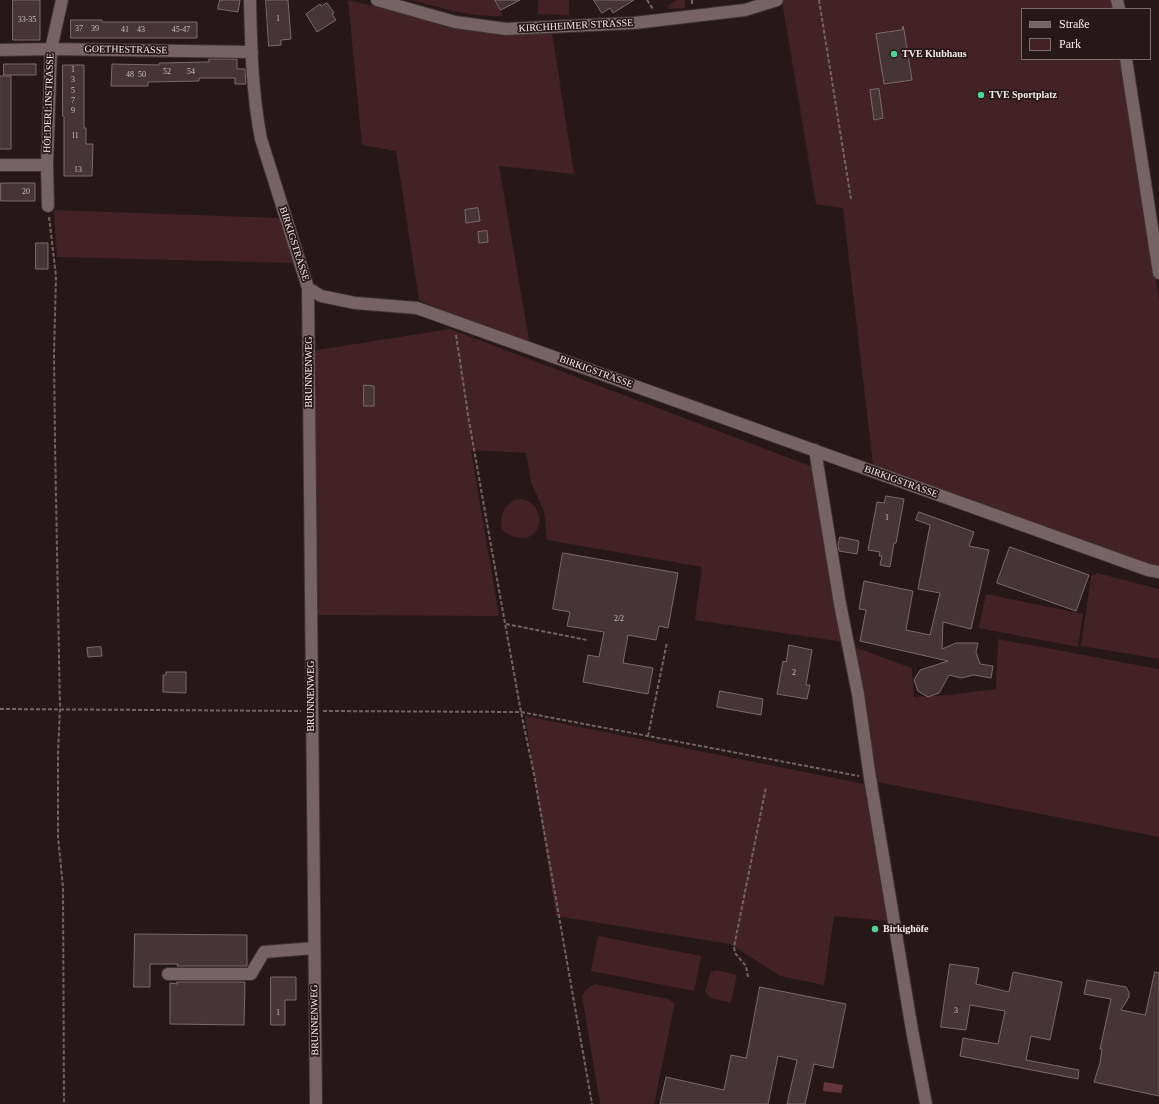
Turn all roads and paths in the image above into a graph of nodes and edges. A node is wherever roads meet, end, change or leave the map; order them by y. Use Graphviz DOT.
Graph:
graph roads {
  1 [pos="62,0"];
  2 [pos="250,0"];
  3 [pos="377,0"];
  4 [pos="776,0"];
  5 [pos="819,0"];
  6 [pos="903,26"];
  7 [pos="903,30"];
  8 [pos="51,48"];
  9 [pos="0,50"];
  10 [pos="252,52"];
  11 [pos="1126,60"];
  12 [pos="0,165"];
  13 [pos="47,165"];
  14 [pos="852,200"];
  15 [pos="48,206"];
  16 [pos="1159,273"];
  17 [pos="308,288"];
  18 [pos="454,322"];
  19 [pos="814,450"];
  20 [pos="1159,572"];
  21 [pos="505,624"];
  22 [pos="587,640"];
  23 [pos="667,642"];
  24 [pos="0,709"];
  25 [pos="60,709"];
  26 [pos="311,711"];
  27 [pos="521,712"];
  28 [pos="648,736"];
  29 [pos="870,778"];
  30 [pos="766,787"];
  31 [pos="314,948"];
  32 [pos="168,974"];
  33 [pos="748,976"];
  34 [pos="64,1104"];
  35 [pos="316,1104"];
  36 [pos="592,1104"];
  37 [pos="926,1104"];
  1 -- 8 [label="street, HÖLDERLINSTRASSE"];
  2 -- 10 [label="street, BIRKIGSTRASSE"];
  3 -- 4 [label="street, KIRCHHEIMER STRASSE"];
  5 -- 14 [label="path"];
  6 -- 7 [label="path"];
  8 -- 9 [label="street, GOETHESTRASSE"];
  8 -- 10 [label="street, GOETHESTRASSE"];
  8 -- 13 [label="street, HÖLDERLINSTRASSE"];
  10 -- 17 [label="street, BIRKIGSTRASSE"];
  11 -- 16 [label="street"];
  12 -- 13 [label="street"];
  13 -- 15 [label="street, HÖLDERLINSTRASSE"];
  15 -- 25 [label="path"];
  17 -- 18 [label="street, BIRKIGSTRASSE"];
  17 -- 26 [label="street, BRUNNENWEG"];
  18 -- 19 [label="street, BIRKIGSTRASSE"];
  18 -- 21 [label="path"];
  19 -- 20 [label="street, BIRKIGSTRASSE"];
  19 -- 29 [label="street"];
  21 -- 22 [label="path"];
  21 -- 27 [label="path"];
  23 -- 28 [label="path"];
  24 -- 25 [label="path"];
  25 -- 26 [label="path"];
  25 -- 34 [label="path"];
  26 -- 27 [label="path"];
  26 -- 31 [label="street, BRUNNENWEG"];
  27 -- 28 [label="path"];
  27 -- 36 [label="path"];
  28 -- 29 [label="path"];
  29 -- 37 [label="street"];
  30 -- 33 [label="path"];
  31 -- 32 [label="street"];
  31 -- 35 [label="street, BRUNNENWEG"];
}
